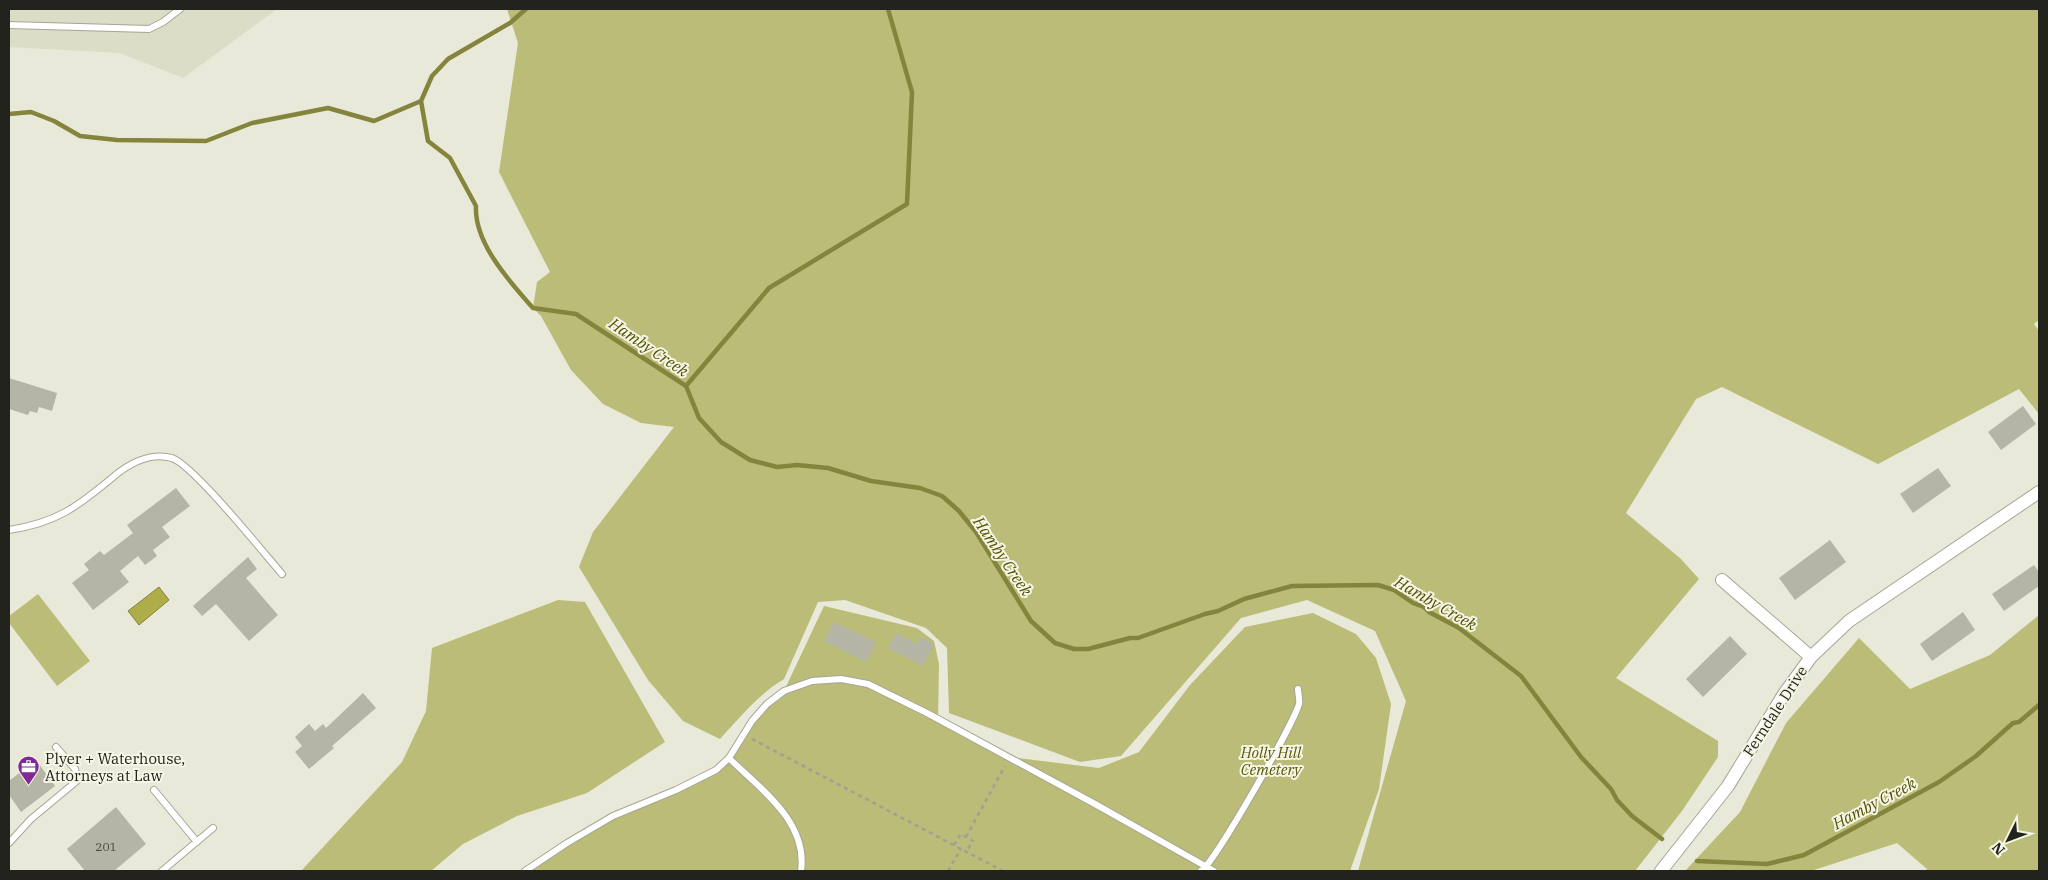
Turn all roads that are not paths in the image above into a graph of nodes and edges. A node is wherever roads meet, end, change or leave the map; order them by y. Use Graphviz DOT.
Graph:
graph roads {
  1 [pos="180,9"];
  2 [pos="9,25"];
  3 [pos="2039,492"];
  4 [pos="9,530"];
  5 [pos="282,574"];
  6 [pos="1722,580"];
  7 [pos="1811,657"];
  8 [pos="1298,689"];
  9 [pos="56,747"];
  10 [pos="729,758"];
  11 [pos="154,790"];
  12 [pos="213,828"];
  13 [pos="9,842"];
  14 [pos="197,842"];
  15 [pos="1208,866"];
  16 [pos="162,871"];
  17 [pos="525,871"];
  18 [pos="801,871"];
  19 [pos="1201,871"];
  20 [pos="1214,871"];
  21 [pos="1661,871"];
  1 -- 2 [label="lane"];
  3 -- 7 [label="street, Ferndale Drive"];
  4 -- 5 [label="lane"];
  6 -- 7 [label="street"];
  7 -- 21 [label="street, Ferndale Drive"];
  8 -- 15 [label="lane"];
  9 -- 13 [label="lane"];
  10 -- 15 [label="lane"];
  10 -- 17 [label="lane"];
  10 -- 18 [label="lane"];
  11 -- 14 [label="lane"];
  12 -- 14 [label="lane"];
  14 -- 16 [label="lane"];
  15 -- 19 [label="lane"];
  15 -- 20 [label="lane"];
}
